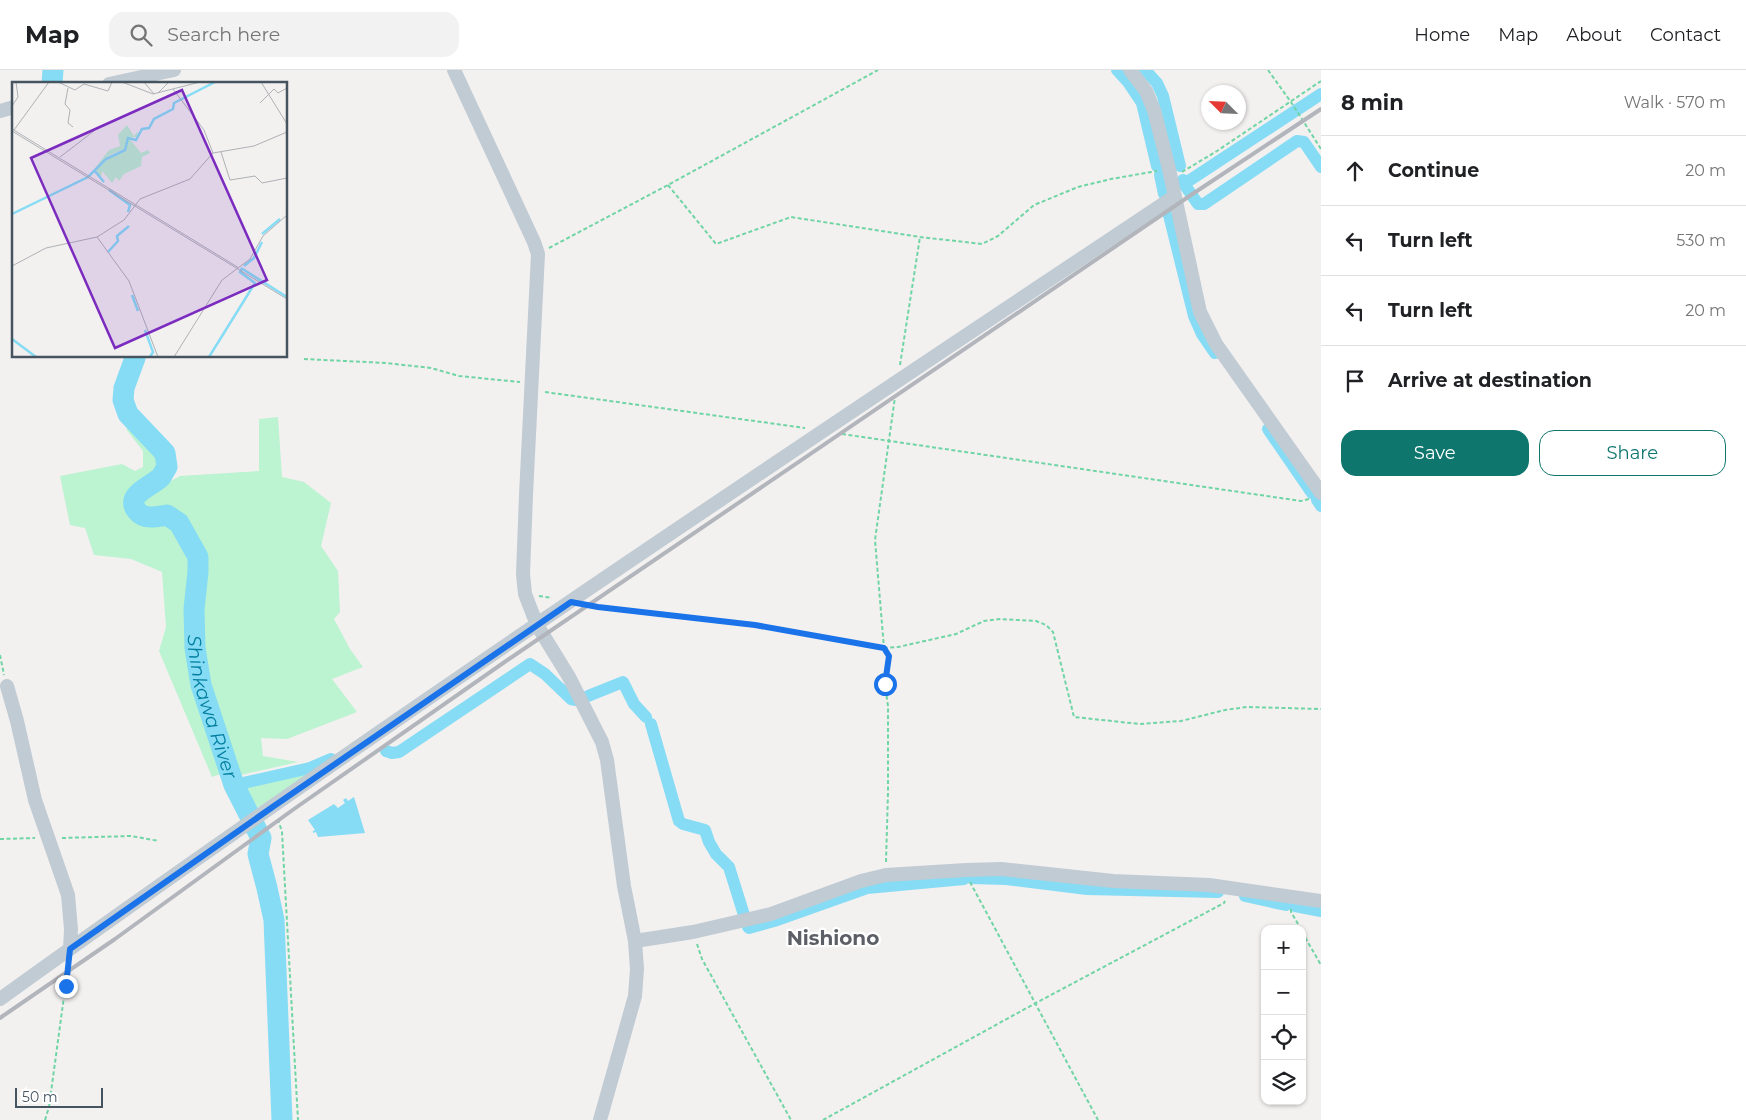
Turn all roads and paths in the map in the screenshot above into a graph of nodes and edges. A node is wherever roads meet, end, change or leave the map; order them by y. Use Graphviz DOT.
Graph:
graph roads {
  1 [pos="174,70"];
  2 [pos="454,70"];
  3 [pos="878,70"];
  4 [pos="1130,70"];
  5 [pos="1268,70"];
  6 [pos="1321,81"];
  7 [pos="118,82"];
  8 [pos="1289,102"];
  9 [pos="1321,149"];
  10 [pos="1170,174"];
  11 [pos="668,185"];
  12 [pos="1175,196"];
  13 [pos="920,237"];
  14 [pos="538,254"];
  15 [pos="304,359"];
  16 [pos="897,381"];
  17 [pos="532,386"];
  18 [pos="823,431"];
  19 [pos="889,441"];
  20 [pos="1321,492"];
  21 [pos="524,594"];
  22 [pos="571,602"];
  23 [pos="537,625"];
  24 [pos="884,648"];
  25 [pos="0,655"];
  26 [pos="6,686"];
  27 [pos="1321,709"];
  28 [pos="268,810"];
  29 [pos="48,838"];
  30 [pos="0,839"];
  31 [pos="159,841"];
  32 [pos="966,870"];
  33 [pos="886,874"];
  34 [pos="1227,888"];
  35 [pos="1292,897"];
  36 [pos="1321,901"];
  37 [pos="1298,925"];
  38 [pos="694,932"];
  39 [pos="1306,939"];
  40 [pos="634,941"];
  41 [pos="70,949"];
  42 [pos="1321,965"];
  43 [pos="0,999"];
  44 [pos="1034,1004"];
  45 [pos="45,1120"];
  46 [pos="298,1120"];
  47 [pos="600,1120"];
  48 [pos="791,1120"];
  49 [pos="823,1120"];
  50 [pos="1098,1120"];
  1 -- 7 [label="street"];
  2 -- 14 [label="street"];
  3 -- 11 [label="path"];
  4 -- 10 [label="street"];
  5 -- 8 [label="path"];
  6 -- 8 [label="path"];
  8 -- 9 [label="path"];
  8 -- 10 [label="path"];
  10 -- 12 [label="street"];
  10 -- 13 [label="path"];
  11 -- 13 [label="path"];
  11 -- 14 [label="path"];
  12 -- 16 [label="street"];
  12 -- 20 [label="street"];
  13 -- 16 [label="path"];
  14 -- 17 [label="street"];
  15 -- 17 [label="path"];
  16 -- 18 [label="street"];
  16 -- 19 [label="path"];
  17 -- 18 [label="path"];
  17 -- 21 [label="street"];
  18 -- 19 [label="path"];
  18 -- 22 [label="street"];
  19 -- 20 [label="path"];
  19 -- 24 [label="path"];
  21 -- 22 [label="path"];
  21 -- 23 [label="street"];
  22 -- 23 [label="street"];
  22 -- 24 [label="path"];
  23 -- 28 [label="street"];
  23 -- 40 [label="street"];
  24 -- 27 [label="path"];
  24 -- 33 [label="path"];
  25 -- 26 [label="path"];
  26 -- 29 [label="street"];
  28 -- 41 [label="street"];
  28 -- 46 [label="path"];
  29 -- 30 [label="path"];
  29 -- 31 [label="path"];
  29 -- 41 [label="street"];
  32 -- 33 [label="street"];
  32 -- 34 [label="street"];
  32 -- 44 [label="path"];
  33 -- 38 [label="street"];
  34 -- 35 [label="street"];
  34 -- 44 [label="path"];
  35 -- 36 [label="street"];
  35 -- 37 [label="path"];
  38 -- 40 [label="street"];
  38 -- 48 [label="path"];
  39 -- 42 [label="path"];
  40 -- 47 [label="street"];
  41 -- 43 [label="street"];
  41 -- 45 [label="path"];
  44 -- 49 [label="path"];
  44 -- 50 [label="path"];
}
